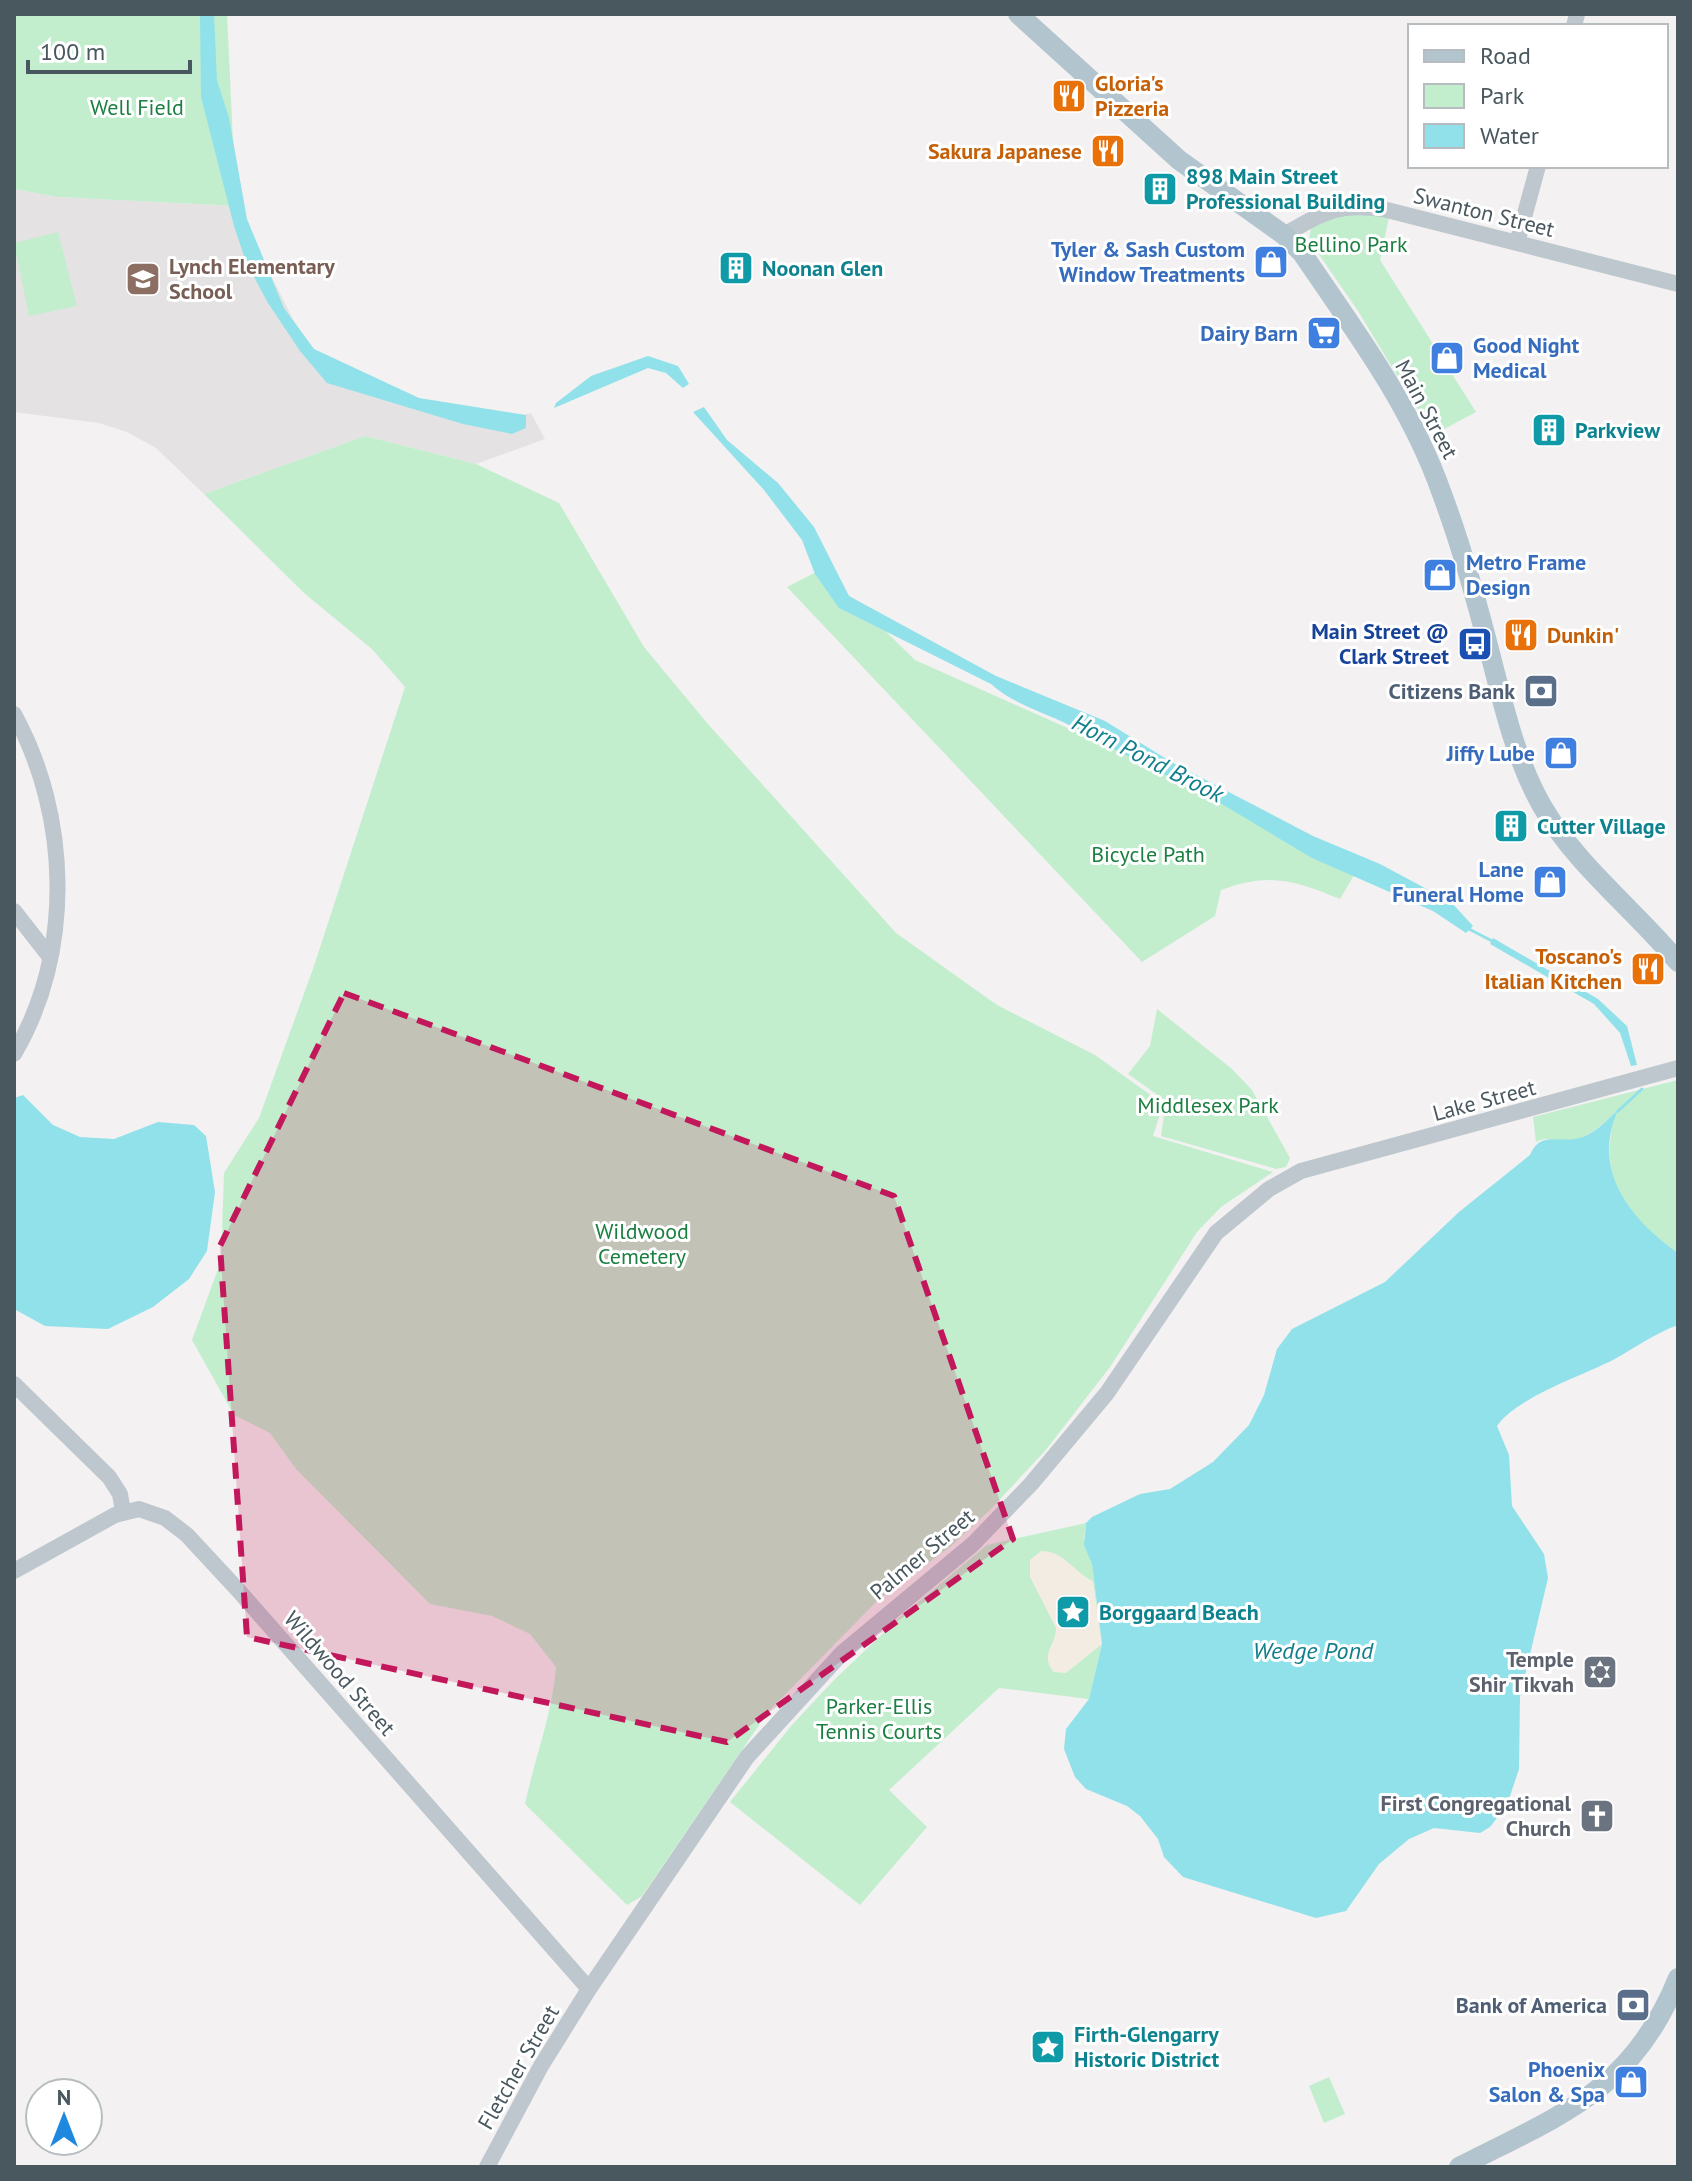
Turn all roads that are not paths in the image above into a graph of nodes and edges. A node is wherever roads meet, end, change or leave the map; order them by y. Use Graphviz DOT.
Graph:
graph roads {
  1 [pos="1018,14"];
  2 [pos="1537,168"];
  3 [pos="1284,235"];
  4 [pos="1517,243"];
  5 [pos="1678,284"];
  6 [pos="14,714"];
  7 [pos="14,911"];
  8 [pos="50,957"];
  9 [pos="1678,962"];
  10 [pos="14,1054"];
  11 [pos="1678,1068"];
  12 [pos="1301,1171"];
  13 [pos="14,1384"];
  14 [pos="123,1512"];
  15 [pos="14,1571"];
  16 [pos="589,1989"];
  17 [pos="1676,1990"];
  18 [pos="487,2167"];
  19 [pos="1459,2167"];
  1 -- 3 [label="main road, Main Street"];
  2 -- 4 [label="street"];
  3 -- 4 [label="street, Swanton Street"];
  3 -- 9 [label="main road, Main Street"];
  4 -- 5 [label="street, Swanton Street"];
  6 -- 8 [label="street"];
  7 -- 8 [label="street"];
  8 -- 10 [label="street"];
  11 -- 12 [label="street, Lake Street"];
  12 -- 16 [label="street, Palmer Street"];
  13 -- 14 [label="street"];
  14 -- 15 [label="street"];
  14 -- 16 [label="street, Wildwood Street"];
  16 -- 18 [label="street, Fletcher Street"];
  17 -- 19 [label="main road"];
}
